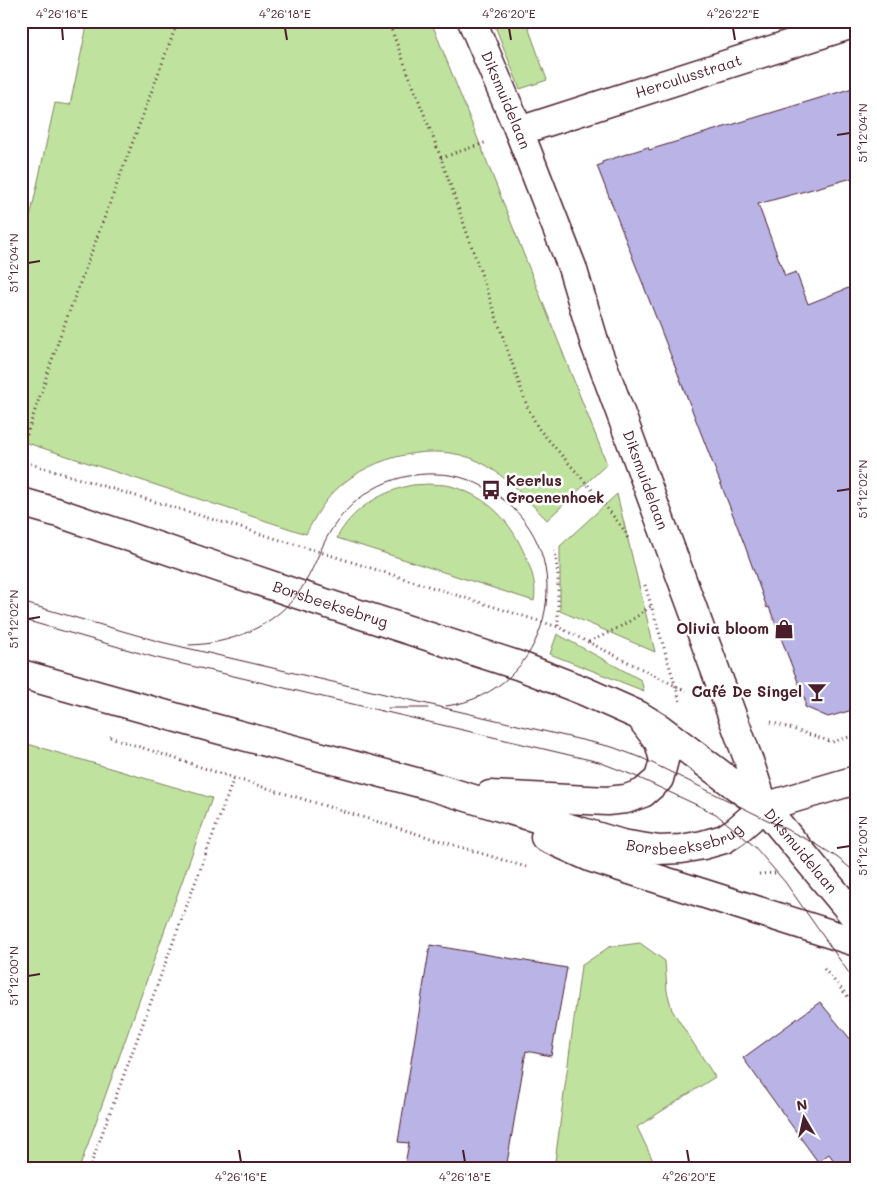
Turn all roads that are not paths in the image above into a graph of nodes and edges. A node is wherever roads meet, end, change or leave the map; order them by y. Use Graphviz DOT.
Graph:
graph roads {
  1 [pos="472,21"];
  2 [pos="856,23"];
  3 [pos="519,131"];
  4 [pos="21,502"];
  5 [pos="24,675"];
  6 [pos="638,715"];
  7 [pos="856,780"];
  8 [pos="448,792"];
  9 [pos="764,807"];
  10 [pos="856,918"];
  11 [pos="856,942"];
  1 -- 3 [label="street, Diksmuidelaan"];
  2 -- 3 [label="street, Herculusstraat"];
  3 -- 9 [label="street, Diksmuidelaan"];
  4 -- 6 [label="street, Borsbeeksebrug"];
  5 -- 8 [label="street, Borsbeeksebrug"];
  6 -- 8 [label="street, Borsbeeksebrug"];
  6 -- 9 [label="street, Borsbeeksebrug"];
  7 -- 9 [label="street"];
  8 -- 9 [label="street, Borsbeeksebrug"];
  8 -- 11 [label="street"];
  9 -- 10 [label="street, Diksmuidelaan"];
}
